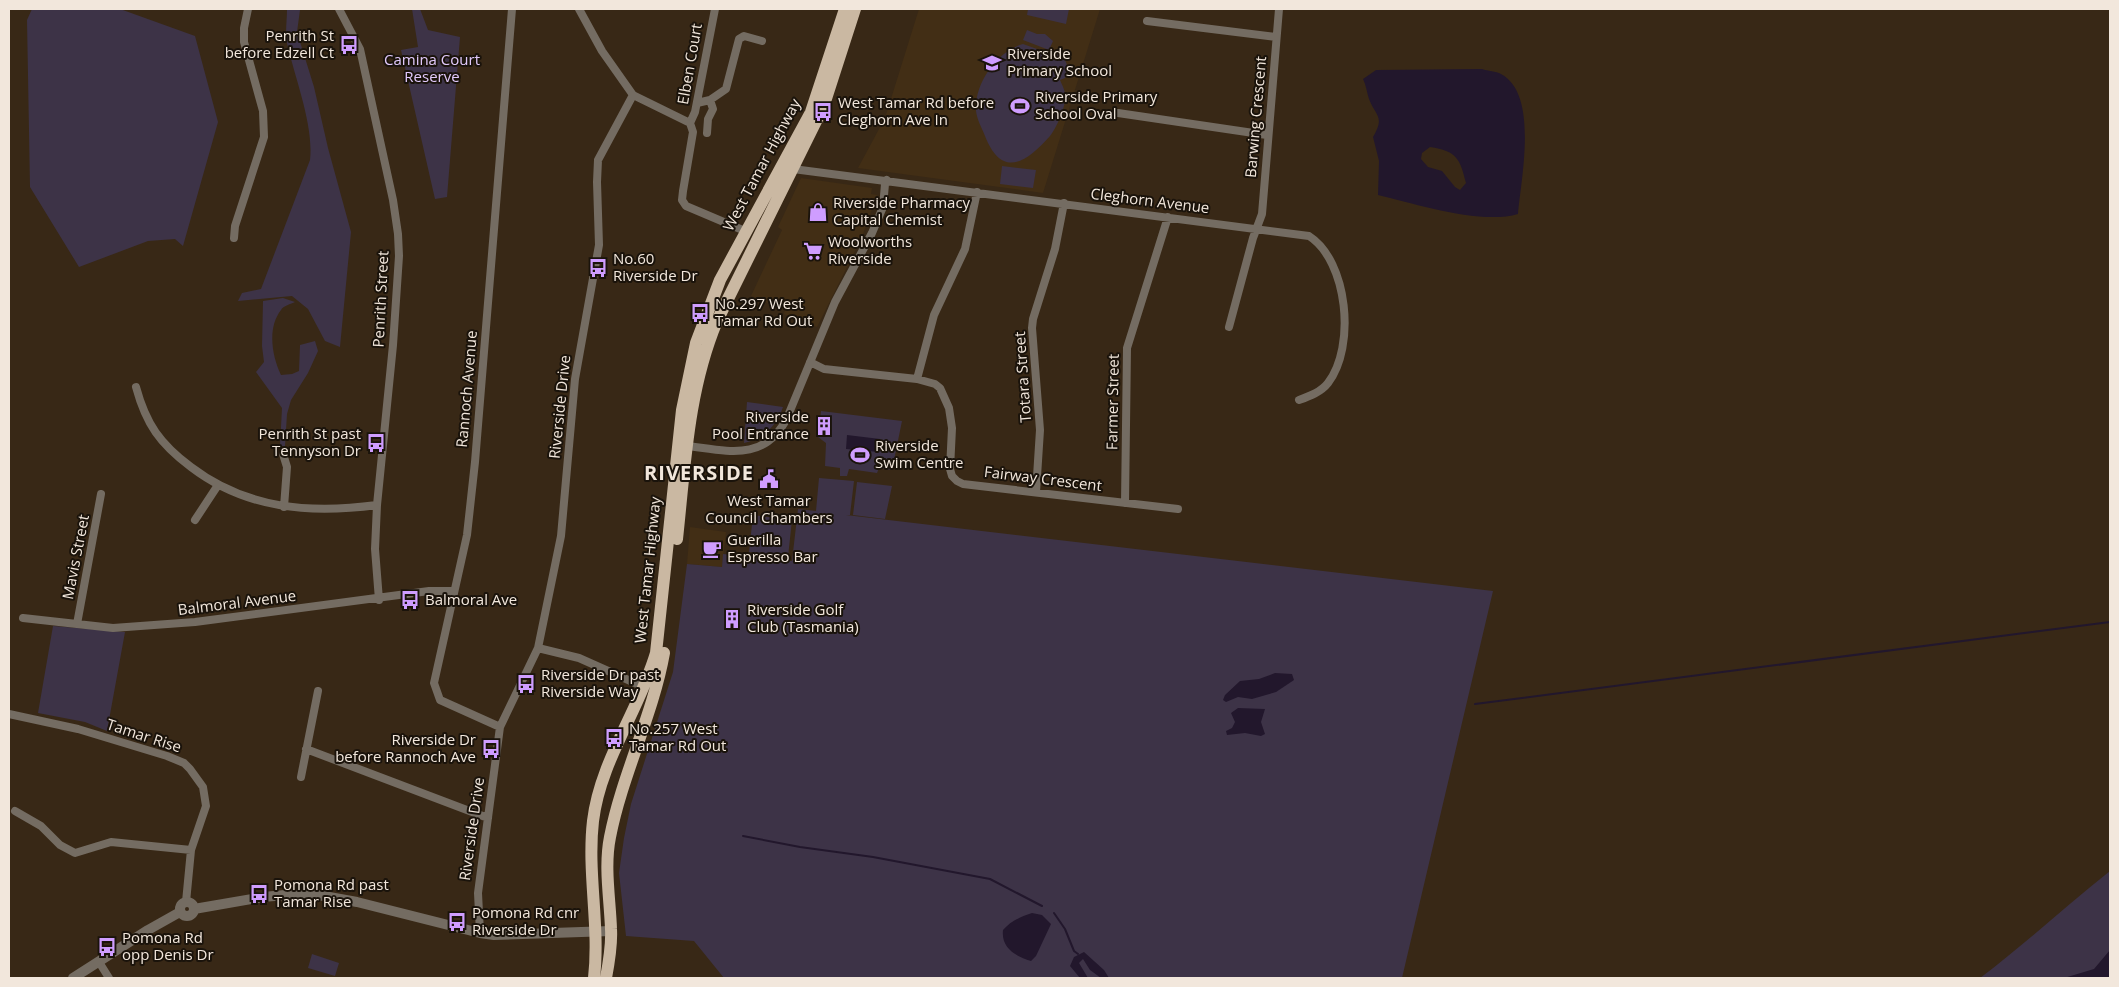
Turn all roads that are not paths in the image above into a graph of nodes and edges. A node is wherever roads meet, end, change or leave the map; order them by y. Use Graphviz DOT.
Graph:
graph roads {
  1 [pos="248,9"];
  2 [pos="339,9"];
  3 [pos="512,9"];
  4 [pos="579,9"];
  5 [pos="715,9"];
  6 [pos="845,9"];
  7 [pos="855,9"];
  8 [pos="1280,9"];
  9 [pos="1147,21"];
  10 [pos="1276,37"];
  11 [pos="762,41"];
  12 [pos="633,95"];
  13 [pos="710,100"];
  14 [pos="697,102"];
  15 [pos="1118,113"];
  16 [pos="690,123"];
  17 [pos="707,132"];
  18 [pos="1268,134"];
  19 [pos="793,169"];
  20 [pos="887,180"];
  21 [pos="977,192"];
  22 [pos="1064,204"];
  23 [pos="1168,217"];
  24 [pos="1257,227"];
  25 [pos="745,231"];
  26 [pos="760,236"];
  27 [pos="234,238"];
  28 [pos="1230,327"];
  29 [pos="810,362"];
  30 [pos="917,379"];
  31 [pos="136,387"];
  32 [pos="1299,400"];
  33 [pos="688,446"];
  34 [pos="283,454"];
  35 [pos="218,485"];
  36 [pos="1036,492"];
  37 [pos="101,494"];
  38 [pos="1125,503"];
  39 [pos="377,505"];
  40 [pos="284,507"];
  41 [pos="1178,509"];
  42 [pos="195,520"];
  43 [pos="454,591"];
  44 [pos="379,600"];
  45 [pos="23,618"];
  46 [pos="77,624"];
  47 [pos="538,648"];
  48 [pos="644,687"];
  49 [pos="318,691"];
  50 [pos="9,714"];
  51 [pos="500,728"];
  52 [pos="306,749"];
  53 [pos="301,777"];
  54 [pos="15,811"];
  55 [pos="488,818"];
  56 [pos="191,850"];
  57 [pos="190,906"];
  58 [pos="596,931"];
  59 [pos="611,931"];
  60 [pos="480,933"];
  61 [pos="99,962"];
  62 [pos="73,978"];
  63 [pos="109,978"];
  64 [pos="594,978"];
  65 [pos="606,978"];
  1 -- 27 [label="street"];
  2 -- 39 [label="street, Penrith Street"];
  3 -- 43 [label="street, Rannoch Avenue"];
  4 -- 12 [label="street"];
  5 -- 14 [label="street, Elben Court"];
  6 -- 25 [label="highway, West Tamar Highway"];
  7 -- 19 [label="highway, West Tamar Highway"];
  8 -- 10 [label="street, Barwing Crescent"];
  9 -- 10 [label="street"];
  10 -- 18 [label="street, Barwing Crescent"];
  11 -- 13 [label="street"];
  12 -- 16 [label="street"];
  12 -- 47 [label="street, Riverside Drive"];
  13 -- 14 [label="street"];
  13 -- 17 [label="street"];
  14 -- 16 [label="street, Elben Court"];
  15 -- 18 [label="street"];
  16 -- 25 [label="street"];
  18 -- 24 [label="street, Barwing Crescent"];
  19 -- 20 [label="street, Cleghorn Avenue"];
  19 -- 26 [label="highway, West Tamar Highway"];
  20 -- 21 [label="street, Cleghorn Avenue"];
  20 -- 29 [label="street"];
  21 -- 22 [label="street, Cleghorn Avenue"];
  21 -- 30 [label="street"];
  22 -- 23 [label="street, Cleghorn Avenue"];
  22 -- 36 [label="street, Totara Street"];
  23 -- 24 [label="street, Cleghorn Avenue"];
  23 -- 38 [label="street, Farmer Street"];
  24 -- 28 [label="street, Barwing Crescent"];
  24 -- 32 [label="street, Cleghorn Avenue"];
  25 -- 26 [label="highway"];
  25 -- 48 [label="highway, West Tamar Highway"];
  26 -- 33 [label="highway, West Tamar Highway"];
  29 -- 30 [label="street, Fairway Crescent"];
  29 -- 33 [label="street"];
  30 -- 36 [label="street, Fairway Crescent"];
  31 -- 35 [label="street"];
  33 -- 59 [label="highway, West Tamar Highway"];
  34 -- 40 [label="street"];
  35 -- 40 [label="street"];
  35 -- 42 [label="street"];
  36 -- 38 [label="street, Fairway Crescent"];
  37 -- 46 [label="street, Mavis Street"];
  38 -- 41 [label="street, Fairway Crescent"];
  39 -- 40 [label="street"];
  39 -- 44 [label="street, Penrith Street"];
  43 -- 44 [label="street, Balmoral Avenue"];
  43 -- 51 [label="street, Rannoch Avenue"];
  44 -- 46 [label="street, Balmoral Avenue"];
  45 -- 46 [label="street, Balmoral Avenue"];
  47 -- 48 [label="street"];
  47 -- 51 [label="street, Riverside Drive"];
  48 -- 58 [label="highway, West Tamar Highway"];
  49 -- 52 [label="street"];
  50 -- 56 [label="street, Tamar Rise"];
  51 -- 55 [label="street, Riverside Drive"];
  52 -- 53 [label="street"];
  52 -- 55 [label="street"];
  54 -- 56 [label="street"];
  55 -- 60 [label="street, Riverside Drive"];
  56 -- 57 [label="street, Tamar Rise"];
  57 -- 60 [label="street"];
  57 -- 61 [label="street"];
  58 -- 59 [label="street"];
  58 -- 60 [label="street"];
  58 -- 64 [label="highway, West Tamar Highway"];
  59 -- 65 [label="highway, West Tamar Highway"];
  61 -- 62 [label="street"];
  61 -- 63 [label="street"];
}
